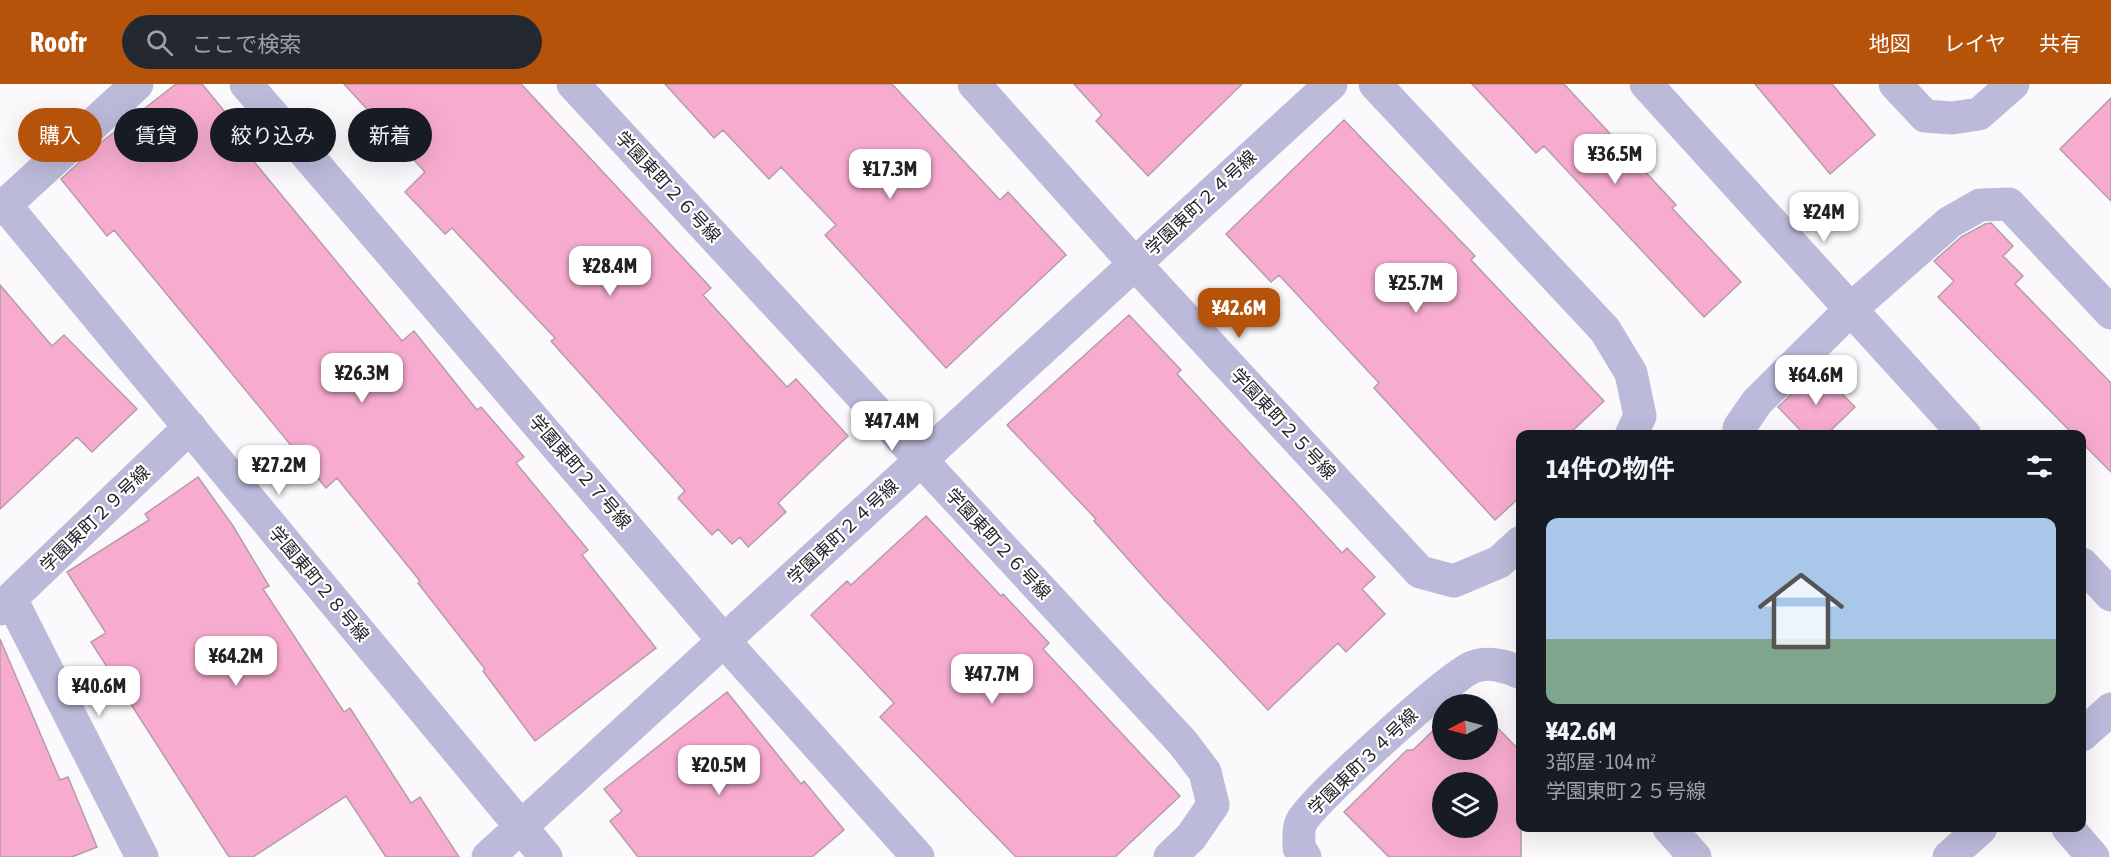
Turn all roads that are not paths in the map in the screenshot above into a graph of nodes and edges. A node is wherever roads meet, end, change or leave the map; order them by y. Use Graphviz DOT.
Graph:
graph roads {
  1 [pos="137,84"];
  2 [pos="246,84"];
  3 [pos="573,84"];
  4 [pos="974,84"];
  5 [pos="1331,84"];
  6 [pos="1375,84"];
  7 [pos="1646,84"];
  8 [pos="1895,84"];
  9 [pos="2013,84"];
  10 [pos="3,207"];
  11 [pos="1135,264"];
  12 [pos="1851,309"];
  13 [pos="2111,313"];
  14 [pos="190,428"];
  15 [pos="1633,430"];
  16 [pos="1739,430"];
  17 [pos="1960,430"];
  18 [pos="920,460"];
  19 [pos="1516,547"];
  20 [pos="2086,568"];
  21 [pos="2111,595"];
  22 [pos="6,604"];
  23 [pos="724,640"];
  24 [pos="1516,670"];
  25 [pos="2111,709"];
  26 [pos="2086,731"];
  27 [pos="520,827"];
  28 [pos="1673,832"];
  29 [pos="1977,832"];
  30 [pos="2071,832"];
  31 [pos="142,857"];
  32 [pos="488,857"];
  33 [pos="546,857"];
  34 [pos="918,857"];
  35 [pos="1170,857"];
  36 [pos="1305,857"];
  37 [pos="1695,857"];
  38 [pos="1949,857"];
  39 [pos="2093,857"];
  1 -- 10 [label="street"];
  2 -- 23 [label="street, 学園東町２７号線"];
  3 -- 18 [label="street, 学園東町２６号線"];
  4 -- 11 [label="street, 学園東町２５号線"];
  5 -- 11 [label="street, 学園東町２４号線"];
  6 -- 15 [label="street"];
  7 -- 12 [label="street"];
  8 -- 9 [label="street"];
  10 -- 14 [label="street, 学園東町２８号線"];
  11 -- 18 [label="street, 学園東町２４号線"];
  11 -- 19 [label="street, 学園東町２５号線"];
  12 -- 13 [label="street"];
  12 -- 16 [label="street"];
  12 -- 17 [label="street"];
  14 -- 22 [label="street, 学園東町２９号線"];
  14 -- 27 [label="street, 学園東町２８号線"];
  18 -- 23 [label="street, 学園東町２４号線"];
  18 -- 35 [label="street, 学園東町２６号線"];
  20 -- 21 [label="street"];
  22 -- 31 [label="street"];
  23 -- 27 [label="street, 学園東町２４号線"];
  23 -- 34 [label="street, 学園東町２７号線"];
  24 -- 36 [label="street, 学園東町３４号線"];
  25 -- 26 [label="street"];
  27 -- 32 [label="street, 学園東町２４号線"];
  27 -- 33 [label="street, 学園東町２８号線"];
  28 -- 37 [label="street"];
  29 -- 38 [label="street"];
  30 -- 39 [label="street"];
}
